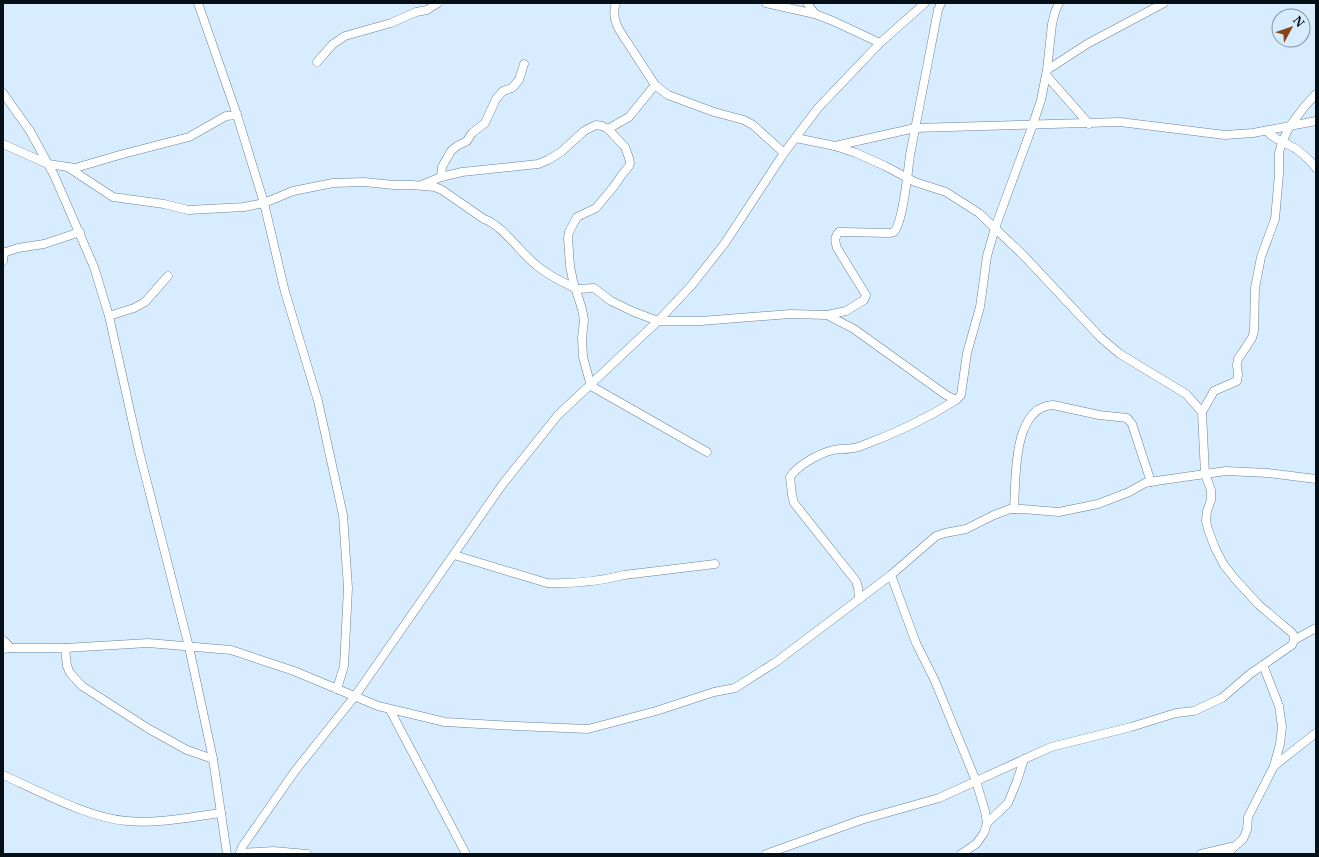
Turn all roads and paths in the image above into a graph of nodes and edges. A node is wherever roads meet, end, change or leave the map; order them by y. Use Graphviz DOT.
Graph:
graph roads {
  1 [pos="198,3"];
  2 [pos="438,3"];
  3 [pos="616,3"];
  4 [pos="766,3"];
  5 [pos="807,3"];
  6 [pos="925,3"];
  7 [pos="941,3"];
  8 [pos="1059,3"];
  9 [pos="1164,3"];
  10 [pos="815,14"];
  11 [pos="880,43"];
  12 [pos="317,62"];
  13 [pos="524,64"];
  14 [pos="1046,73"];
  15 [pos="655,85"];
  16 [pos="3,93"];
  17 [pos="1316,94"];
  18 [pos="237,115"];
  19 [pos="1316,122"];
  20 [pos="1033,124"];
  21 [pos="1089,124"];
  22 [pos="1290,126"];
  23 [pos="916,128"];
  24 [pos="608,129"];
  25 [pos="1266,131"];
  26 [pos="796,138"];
  27 [pos="1282,142"];
  28 [pos="3,144"];
  29 [pos="835,146"];
  30 [pos="784,153"];
  31 [pos="48,164"];
  32 [pos="69,168"];
  33 [pos="1316,168"];
  34 [pos="441,177"];
  35 [pos="908,178"];
  36 [pos="421,185"];
  37 [pos="264,203"];
  38 [pos="995,228"];
  39 [pos="80,232"];
  40 [pos="4,253"];
  41 [pos="3,261"];
  42 [pos="168,276"];
  43 [pos="575,288"];
  44 [pos="827,315"];
  45 [pos="109,316"];
  46 [pos="658,321"];
  47 [pos="591,386"];
  48 [pos="956,400"];
  49 [pos="1202,412"];
  50 [pos="707,452"];
  51 [pos="1205,474"];
  52 [pos="1316,479"];
  53 [pos="1151,482"];
  54 [pos="1014,509"];
  55 [pos="454,555"];
  56 [pos="715,564"];
  57 [pos="891,575"];
  58 [pos="859,599"];
  59 [pos="1316,628"];
  60 [pos="3,640"];
  61 [pos="1294,640"];
  62 [pos="189,646"];
  63 [pos="65,648"];
  64 [pos="7,649"];
  65 [pos="1263,665"];
  66 [pos="337,689"];
  67 [pos="354,696"];
  68 [pos="390,710"];
  69 [pos="1316,733"];
  70 [pos="213,759"];
  71 [pos="1024,759"];
  72 [pos="1274,766"];
  73 [pos="3,776"];
  74 [pos="976,782"];
  75 [pos="221,813"];
  76 [pos="987,823"];
  77 [pos="1234,846"];
  78 [pos="240,853"];
  79 [pos="227,854"];
  80 [pos="307,854"];
  81 [pos="466,854"];
  82 [pos="766,854"];
  83 [pos="961,854"];
  84 [pos="1201,854"];
  85 [pos="1226,854"];
  1 -- 18 [label="street"];
  2 -- 12 [label="street"];
  3 -- 15 [label="street"];
  4 -- 10 [label="street"];
  5 -- 10 [label="street"];
  6 -- 11 [label="street"];
  7 -- 23 [label="street"];
  8 -- 14 [label="street"];
  9 -- 14 [label="street"];
  10 -- 11 [label="street"];
  11 -- 26 [label="street"];
  13 -- 34 [label="street"];
  14 -- 20 [label="street"];
  14 -- 21 [label="street"];
  15 -- 24 [label="street"];
  15 -- 30 [label="street"];
  16 -- 31 [label="street"];
  17 -- 22 [label="street"];
  18 -- 32 [label="street"];
  18 -- 37 [label="street"];
  19 -- 22 [label="street"];
  20 -- 21 [label="street"];
  20 -- 23 [label="street"];
  20 -- 38 [label="street"];
  21 -- 25 [label="street"];
  22 -- 25 [label="street"];
  22 -- 27 [label="street"];
  23 -- 29 [label="street"];
  23 -- 35 [label="street"];
  24 -- 34 [label="street"];
  24 -- 43 [label="street"];
  25 -- 27 [label="street"];
  26 -- 29 [label="street"];
  26 -- 30 [label="street"];
  27 -- 33 [label="street"];
  27 -- 49 [label="street"];
  28 -- 31 [label="street"];
  29 -- 35 [label="street"];
  30 -- 46 [label="street"];
  31 -- 32 [label="street"];
  31 -- 39 [label="street"];
  32 -- 37 [label="street"];
  34 -- 36 [label="street"];
  35 -- 38 [label="street"];
  35 -- 44 [label="street"];
  36 -- 37 [label="street"];
  36 -- 43 [label="street"];
  37 -- 66 [label="street"];
  38 -- 48 [label="street"];
  38 -- 49 [label="street"];
  39 -- 40 [label="street"];
  39 -- 45 [label="street"];
  40 -- 41 [label="street"];
  42 -- 45 [label="street"];
  43 -- 46 [label="street"];
  43 -- 47 [label="street"];
  44 -- 46 [label="street"];
  44 -- 48 [label="street"];
  45 -- 62 [label="street"];
  46 -- 47 [label="street"];
  47 -- 50 [label="street"];
  47 -- 55 [label="street"];
  48 -- 58 [label="street"];
  49 -- 51 [label="street"];
  51 -- 52 [label="street"];
  51 -- 53 [label="street"];
  51 -- 61 [label="street"];
  53 -- 54 [label="street"];
  53 -- 54 [label="street"];
  54 -- 57 [label="street"];
  55 -- 56 [label="street"];
  55 -- 67 [label="street"];
  57 -- 58 [label="street"];
  57 -- 74 [label="street"];
  58 -- 68 [label="street"];
  59 -- 61 [label="street"];
  60 -- 64 [label="street"];
  61 -- 65 [label="street"];
  62 -- 63 [label="street"];
  62 -- 66 [label="street"];
  62 -- 70 [label="street"];
  63 -- 64 [label="street"];
  63 -- 70 [label="street"];
  65 -- 71 [label="street"];
  65 -- 72 [label="street"];
  66 -- 67 [label="street"];
  67 -- 68 [label="street"];
  67 -- 78 [label="street"];
  68 -- 81 [label="street"];
  69 -- 72 [label="street"];
  70 -- 75 [label="street"];
  71 -- 74 [label="street"];
  71 -- 76 [label="street"];
  72 -- 77 [label="street"];
  73 -- 75 [label="street"];
  74 -- 76 [label="street"];
  74 -- 82 [label="street"];
  75 -- 79 [label="street"];
  76 -- 83 [label="street"];
  77 -- 84 [label="street"];
  77 -- 85 [label="street"];
  78 -- 80 [label="street"];
}
